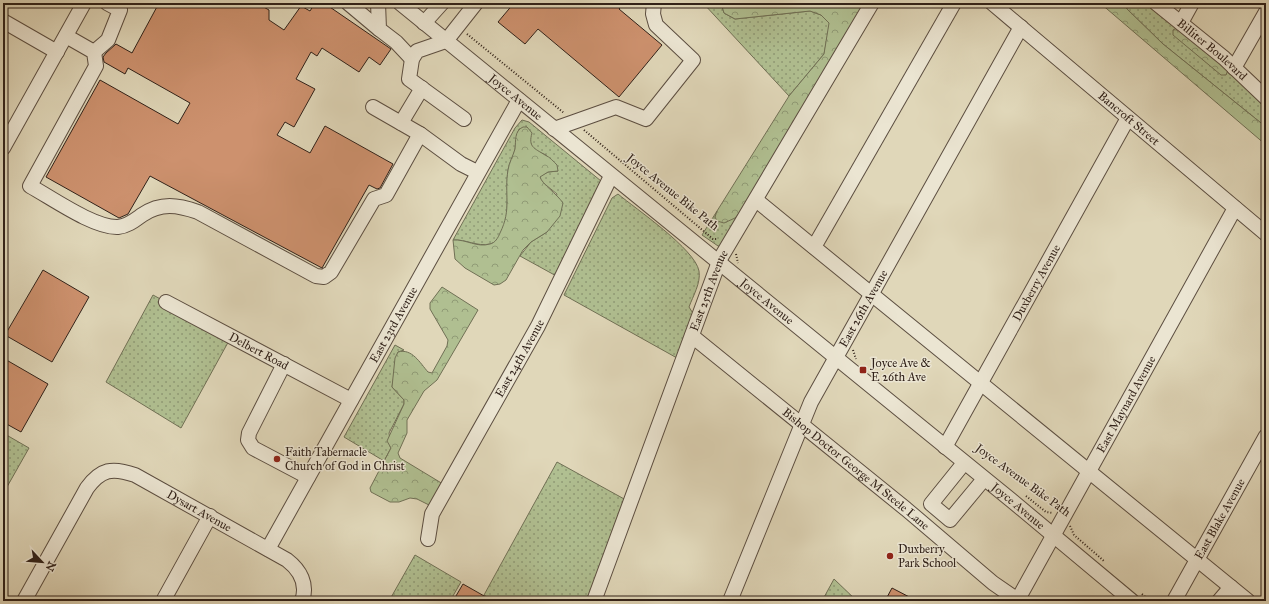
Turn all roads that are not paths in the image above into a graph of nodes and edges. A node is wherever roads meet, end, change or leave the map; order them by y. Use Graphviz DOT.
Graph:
graph roads {
  1 [pos="84,3"];
  2 [pos="107,3"];
  3 [pos="348,3"];
  4 [pos="378,3"];
  5 [pos="400,3"];
  6 [pos="442,3"];
  7 [pos="476,3"];
  8 [pos="654,3"];
  9 [pos="872,3"];
  10 [pos="954,3"];
  11 [pos="992,3"];
  12 [pos="1156,3"];
  13 [pos="1192,3"];
  14 [pos="1266,12"];
  15 [pos="3,21"];
  16 [pos="424,23"];
  17 [pos="1181,23"];
  18 [pos="1021,27"];
  19 [pos="379,29"];
  20 [pos="66,36"];
  21 [pos="446,41"];
  22 [pos="57,52"];
  23 [pos="94,52"];
  24 [pos="412,59"];
  25 [pos="1234,68"];
  26 [pos="422,88"];
  27 [pos="1266,98"];
  28 [pos="519,100"];
  29 [pos="373,107"];
  30 [pos="1128,118"];
  31 [pos="464,119"];
  32 [pos="401,123"];
  33 [pos="554,129"];
  34 [pos="420,134"];
  35 [pos="3,148"];
  36 [pos="477,172"];
  37 [pos="611,176"];
  38 [pos="756,200"];
  39 [pos="1235,208"];
  40 [pos="1266,234"];
  41 [pos="814,247"];
  42 [pos="719,262"];
  43 [pos="872,295"];
  44 [pos="166,302"];
  45 [pos="692,336"];
  46 [pos="835,358"];
  47 [pos="284,364"];
  48 [pos="980,383"];
  49 [pos="351,400"];
  50 [pos="802,424"];
  51 [pos="1266,436"];
  52 [pos="945,447"];
  53 [pos="964,463"];
  54 [pos="1089,471"];
  55 [pos="308,477"];
  56 [pos="984,479"];
  57 [pos="210,516"];
  58 [pos="1053,535"];
  59 [pos="428,539"];
  60 [pos="268,549"];
  61 [pos="1197,559"];
  62 [pos="1231,587"];
  63 [pos="1136,596"];
  64 [pos="1018,600"];
  65 [pos="24,601"];
  66 [pos="163,601"];
  67 [pos="302,601"];
  68 [pos="594,601"];
  69 [pos="730,601"];
  70 [pos="1174,601"];
  71 [pos="1219,601"];
  72 [pos="1248,601"];
  1 -- 20 [label="street"];
  2 -- 23 [label="street"];
  3 -- 19 [label="street"];
  4 -- 19 [label="street"];
  5 -- 16 [label="street, Joyce Avenue"];
  6 -- 16 [label="street"];
  7 -- 21 [label="street"];
  8 -- 33 [label="street"];
  9 -- 38 [label="street, East 25th Avenue"];
  10 -- 41 [label="street"];
  11 -- 18 [label="street, Bancroft Street"];
  12 -- 17 [label="street, Billiter Boulevard"];
  13 -- 17 [label="street"];
  14 -- 25 [label="street"];
  15 -- 22 [label="street"];
  16 -- 21 [label="street, Joyce Avenue"];
  17 -- 25 [label="street, Billiter Boulevard"];
  18 -- 30 [label="street, Bancroft Street"];
  18 -- 43 [label="street, East 26th Avenue"];
  19 -- 24 [label="street"];
  20 -- 22 [label="street"];
  20 -- 23 [label="street"];
  21 -- 24 [label="street"];
  21 -- 28 [label="street, Joyce Avenue"];
  22 -- 35 [label="street"];
  23 -- 34 [label="street"];
  24 -- 26 [label="street"];
  25 -- 27 [label="street, Billiter Boulevard"];
  26 -- 31 [label="street"];
  26 -- 32 [label="street"];
  28 -- 33 [label="street, Joyce Avenue"];
  28 -- 36 [label="street, East 23rd Avenue"];
  29 -- 32 [label="street"];
  30 -- 39 [label="street, Bancroft Street"];
  30 -- 48 [label="street, Duxberry Avenue"];
  32 -- 34 [label="street"];
  33 -- 37 [label="street, Joyce Avenue"];
  34 -- 36 [label="street"];
  36 -- 49 [label="street, East 23rd Avenue"];
  37 -- 42 [label="street, Joyce Avenue"];
  37 -- 59 [label="street, East 24th Avenue"];
  38 -- 41 [label="street"];
  38 -- 42 [label="street, East 25th Avenue"];
  39 -- 40 [label="street, Bancroft Street"];
  39 -- 54 [label="street, East Maynard Avenue"];
  41 -- 43 [label="street"];
  42 -- 45 [label="street, East 25th Avenue"];
  42 -- 46 [label="street, Joyce Avenue"];
  43 -- 46 [label="street, East 26th Avenue"];
  43 -- 48 [label="street"];
  44 -- 47 [label="street, Delbert Road"];
  45 -- 50 [label="street, Bishop Doctor George M Steele Lane"];
  45 -- 68 [label="street, East 25th Avenue"];
  46 -- 50 [label="street, East 26th Avenue"];
  46 -- 52 [label="street, Joyce Avenue"];
  47 -- 49 [label="street, Delbert Road"];
  47 -- 55 [label="street"];
  48 -- 52 [label="street, Duxberry Avenue"];
  48 -- 54 [label="street"];
  49 -- 55 [label="street, East 23rd Avenue"];
  50 -- 64 [label="street, Bishop Doctor George M Steele Lane"];
  50 -- 69 [label="street, East 26th Avenue"];
  51 -- 61 [label="street, East Blake Avenue"];
  52 -- 53 [label="street, Joyce Avenue"];
  53 -- 56 [label="street, Joyce Avenue"];
  53 -- 56 [label="street"];
  54 -- 58 [label="street, East Maynard Avenue"];
  54 -- 61 [label="street"];
  55 -- 60 [label="street, East 23rd Avenue"];
  56 -- 58 [label="street, Joyce Avenue"];
  57 -- 60 [label="street, Dysart Avenue"];
  57 -- 65 [label="street, Dysart Avenue"];
  57 -- 66 [label="street"];
  58 -- 63 [label="street, Joyce Avenue"];
  58 -- 64 [label="street, East Maynard Avenue"];
  60 -- 67 [label="street, Dysart Avenue"];
  61 -- 62 [label="street"];
  61 -- 70 [label="street, East Blake Avenue"];
  62 -- 71 [label="street"];
  62 -- 72 [label="street"];
}
